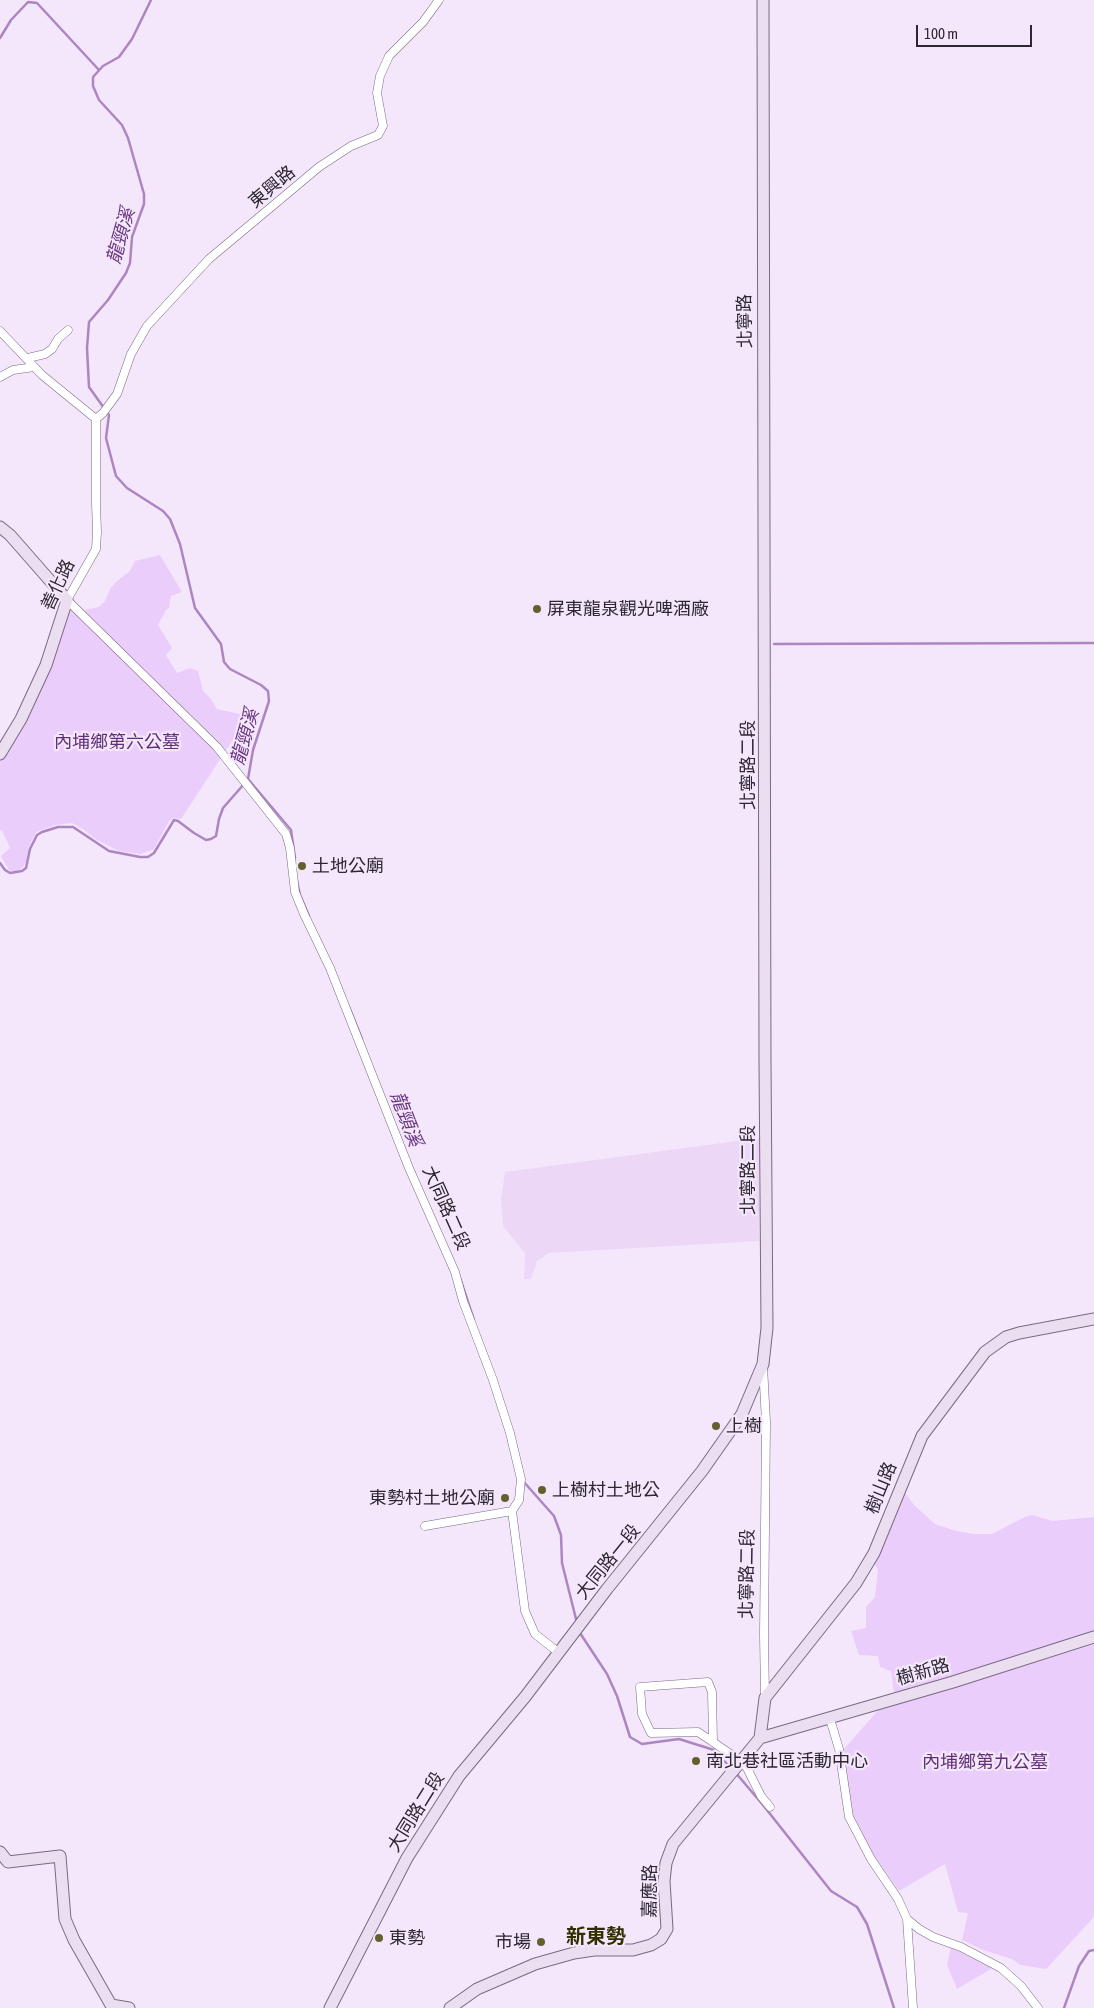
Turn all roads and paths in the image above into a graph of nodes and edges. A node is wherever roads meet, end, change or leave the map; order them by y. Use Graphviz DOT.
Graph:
graph roads {
  1 [pos="439,0"];
  2 [pos="763,0"];
  3 [pos="68,330"];
  4 [pos="0,331"];
  5 [pos="28,358"];
  6 [pos="34,367"];
  7 [pos="0,377"];
  8 [pos="96,419"];
  9 [pos="0,527"];
  10 [pos="67,600"];
  11 [pos="765,642"];
  12 [pos="0,754"];
  13 [pos="1094,1319"];
  14 [pos="763,1364"];
  15 [pos="512,1511"];
  16 [pos="425,1526"];
  17 [pos="578,1627"];
  18 [pos="1094,1637"];
  19 [pos="558,1652"];
  20 [pos="765,1698"];
  21 [pos="830,1719"];
  22 [pos="760,1738"];
  23 [pos="713,1742"];
  24 [pos="737,1768"];
  25 [pos="770,1806"];
  26 [pos="0,1852"];
  27 [pos="907,1919"];
  28 [pos="129,2008"];
  29 [pos="330,2008"];
  30 [pos="450,2008"];
  31 [pos="912,2008"];
  32 [pos="1038,2008"];
  1 -- 8 [label="street, 東興路"];
  2 -- 11 [label="main road, 北寧路"];
  3 -- 5 [label="street"];
  4 -- 5 [label="street"];
  5 -- 6 [label="street"];
  6 -- 7 [label="street"];
  6 -- 8 [label="street"];
  8 -- 10 [label="street, 善化路"];
  9 -- 10 [label="main road"];
  10 -- 12 [label="main road, 善化路"];
  10 -- 15 [label="street, 大同路二段"];
  11 -- 14 [label="main road, 北寧路二段"];
  13 -- 20 [label="main road, 樹山路"];
  14 -- 17 [label="main road, 大同路一段"];
  14 -- 20 [label="street, 北寧路二段"];
  15 -- 16 [label="street"];
  15 -- 19 [label="street, 大同路二段"];
  17 -- 19 [label="main road, 大同路二段"];
  18 -- 21 [label="main road, 樹新路"];
  19 -- 29 [label="main road, 大同路二段"];
  20 -- 22 [label="main road"];
  21 -- 22 [label="main road, 樹新路"];
  21 -- 27 [label="street"];
  22 -- 24 [label="main road, 嘉應路"];
  23 -- 23 [label="street"];
  23 -- 24 [label="street"];
  24 -- 25 [label="street"];
  24 -- 30 [label="main road, 嘉應路"];
  26 -- 28 [label="main road"];
  27 -- 31 [label="street"];
  27 -- 32 [label="street"];
}
